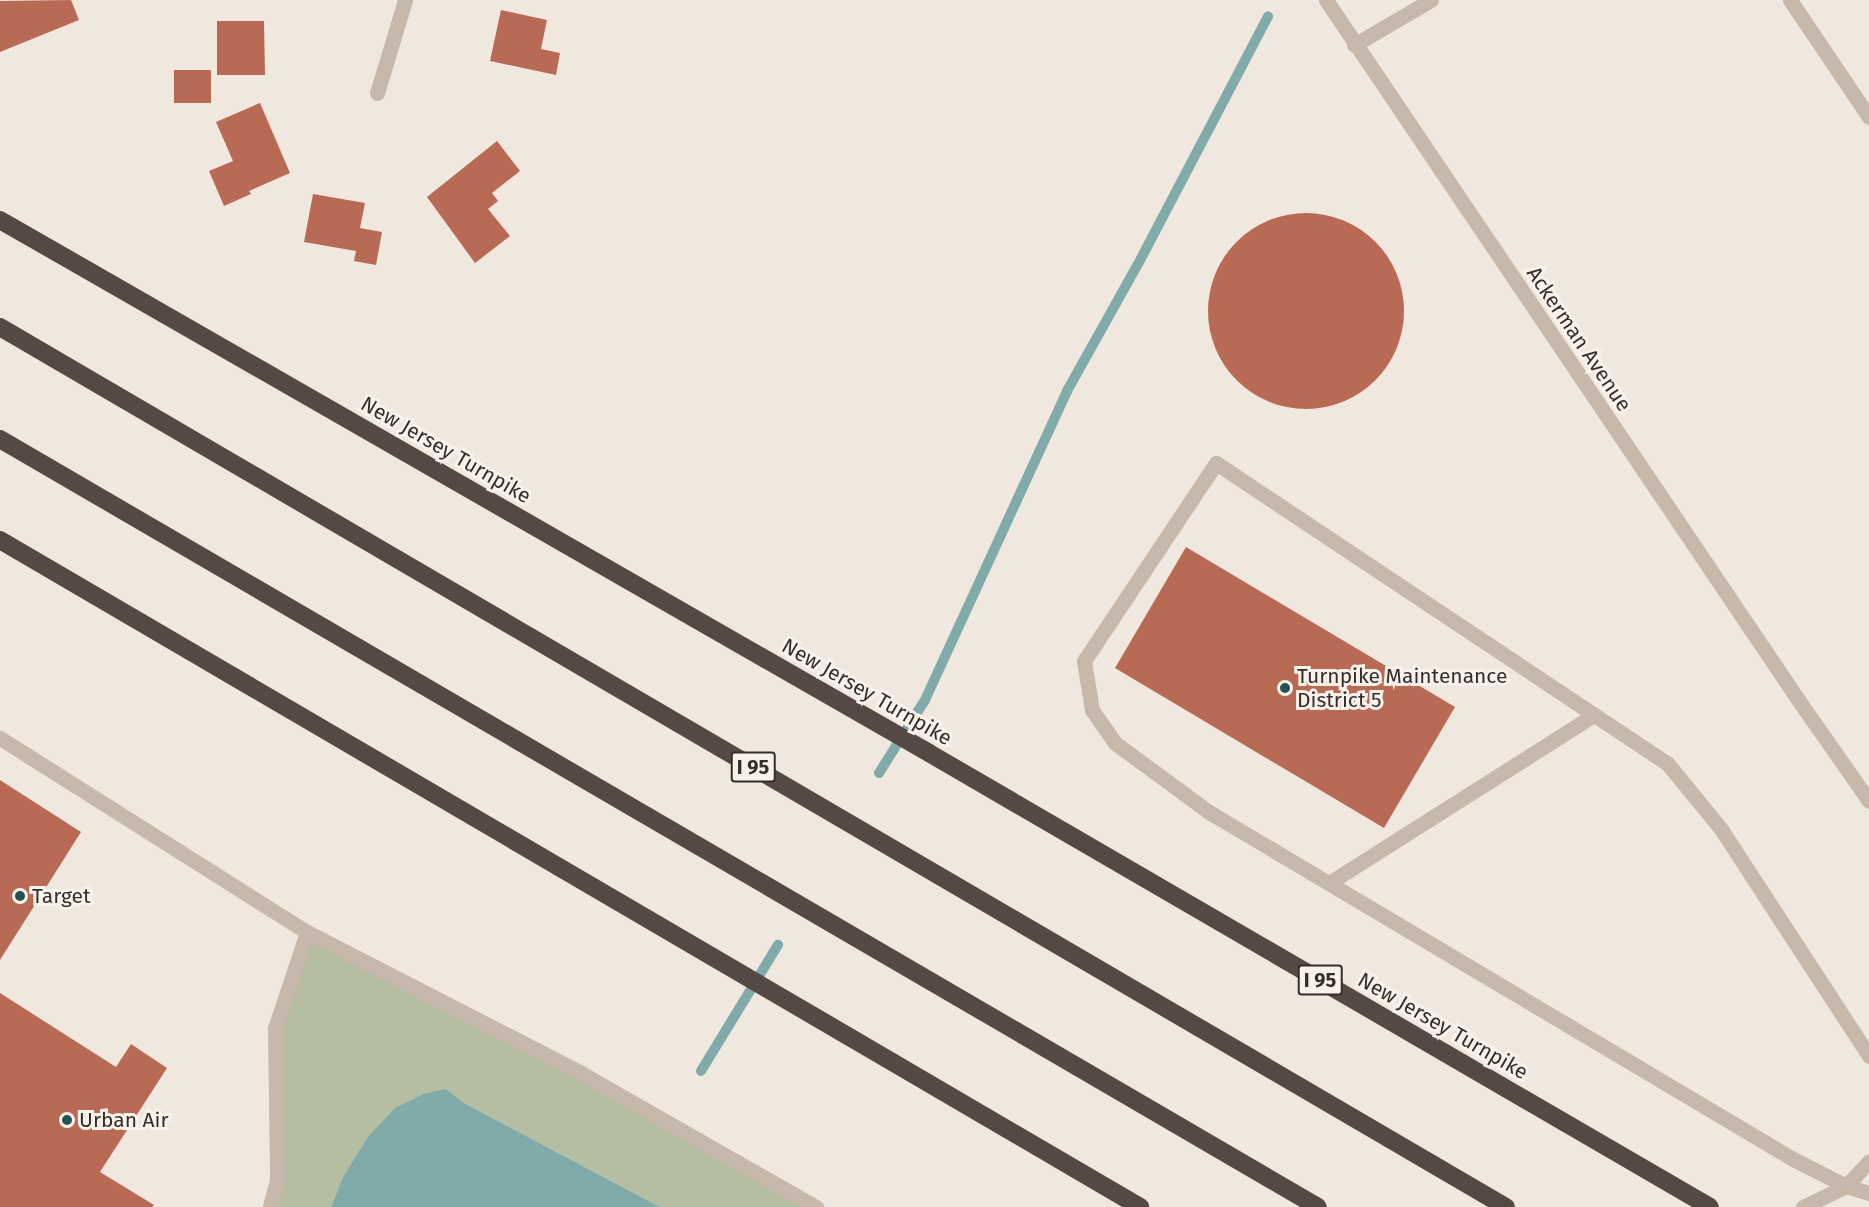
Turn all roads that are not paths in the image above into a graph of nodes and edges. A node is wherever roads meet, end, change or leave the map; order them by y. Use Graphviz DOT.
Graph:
graph roads {
  1 [pos="405,0"];
  2 [pos="1326,0"];
  3 [pos="1431,0"];
  4 [pos="1790,0"];
  5 [pos="1354,45"];
  6 [pos="378,93"];
  7 [pos="1869,117"];
  8 [pos="0,220"];
  9 [pos="0,327"];
  10 [pos="0,439"];
  11 [pos="0,540"];
  12 [pos="1593,715"];
  13 [pos="0,738"];
  14 [pos="1867,793"];
  15 [pos="1329,883"];
  16 [pos="307,932"];
  17 [pos="1869,1056"];
  18 [pos="1869,1161"];
  19 [pos="1846,1186"];
  20 [pos="1869,1194"];
  21 [pos="270,1207"];
  22 [pos="816,1207"];
  23 [pos="1140,1207"];
  24 [pos="1318,1207"];
  25 [pos="1506,1207"];
  26 [pos="1710,1207"];
  27 [pos="1803,1207"];
  1 -- 6 [label="street"];
  2 -- 5 [label="street, Ackerman Avenue"];
  3 -- 5 [label="street"];
  4 -- 7 [label="street"];
  5 -- 14 [label="street, Ackerman Avenue"];
  8 -- 26 [label="highway, New Jersey Turnpike / I 95"];
  9 -- 25 [label="highway, I 95"];
  10 -- 24 [label="highway"];
  11 -- 23 [label="highway"];
  12 -- 15 [label="street"];
  12 -- 15 [label="street"];
  12 -- 17 [label="street"];
  13 -- 16 [label="street"];
  15 -- 19 [label="street"];
  16 -- 21 [label="street"];
  16 -- 22 [label="street"];
  18 -- 19 [label="street"];
  19 -- 20 [label="street"];
  19 -- 27 [label="street"];
}
